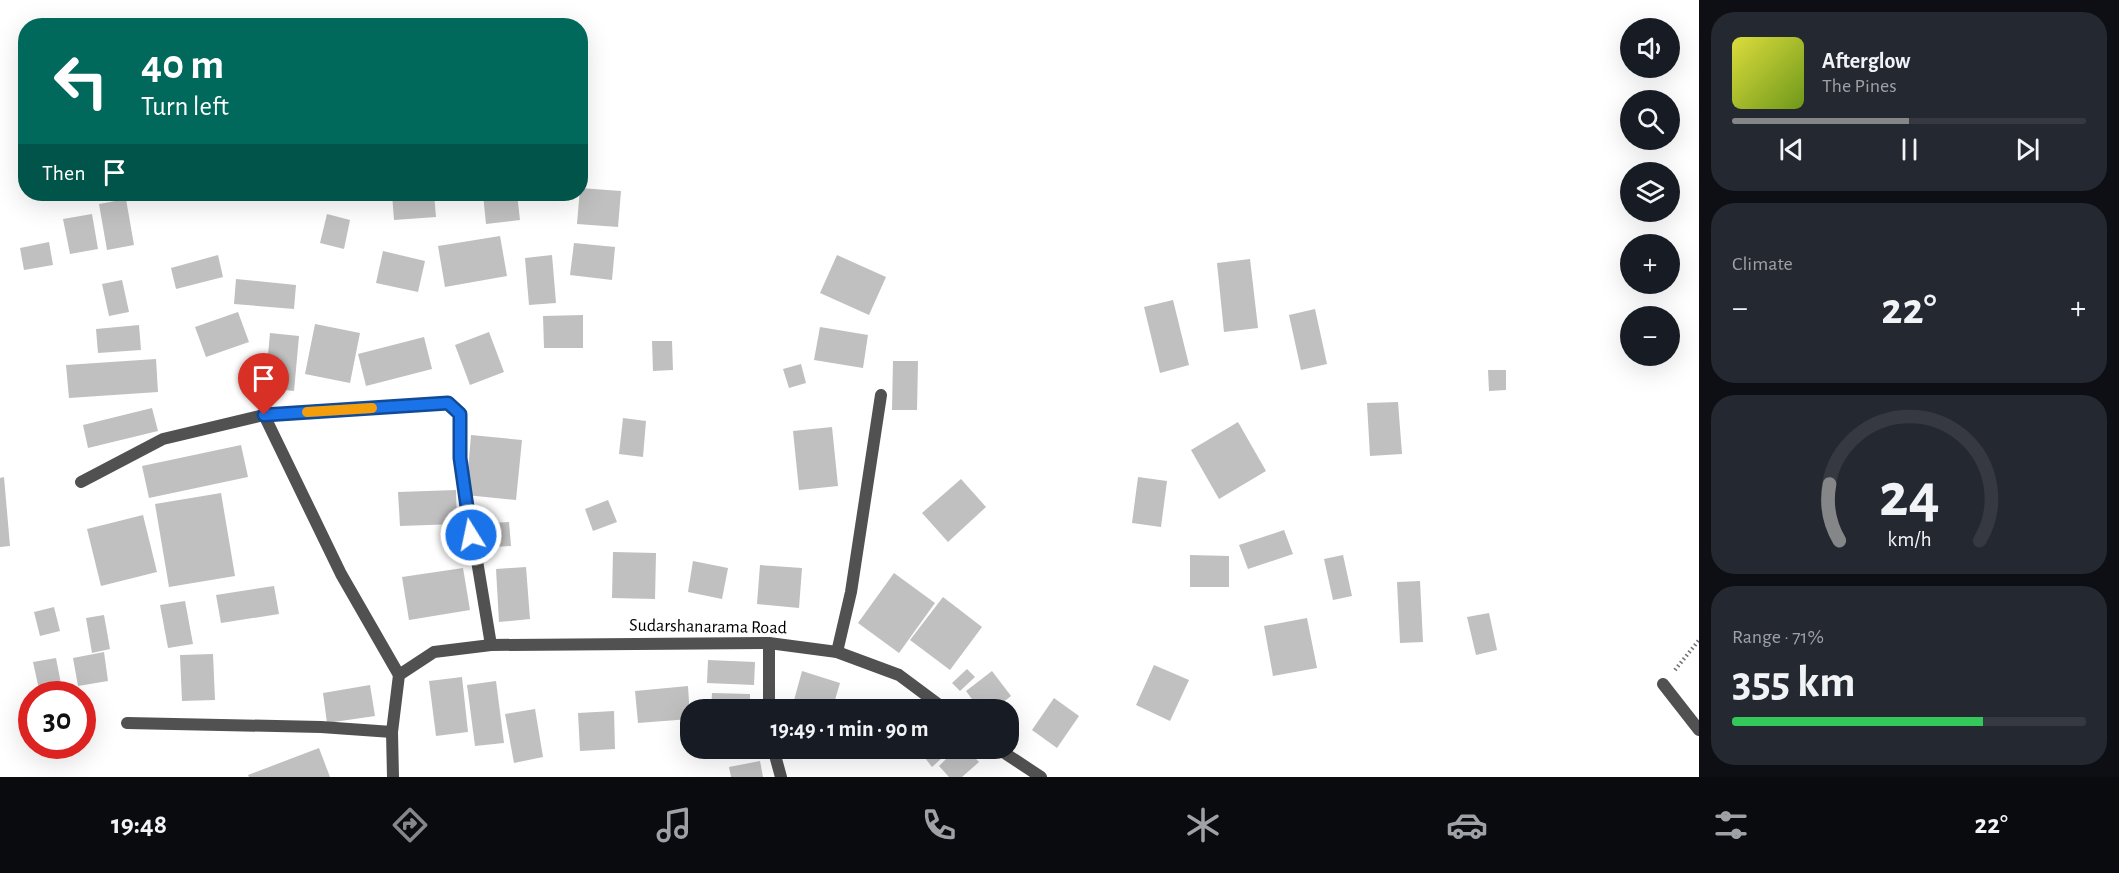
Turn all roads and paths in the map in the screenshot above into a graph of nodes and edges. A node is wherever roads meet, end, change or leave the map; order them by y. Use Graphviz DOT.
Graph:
graph roads {
  1 [pos="881,395"];
  2 [pos="264,415"];
  3 [pos="81,482"];
  4 [pos="1699,640"];
  5 [pos="769,643"];
  6 [pos="490,645"];
  7 [pos="837,652"];
  8 [pos="399,675"];
  9 [pos="1663,684"];
  10 [pos="769,699"];
  11 [pos="931,699"];
  12 [pos="127,723"];
  13 [pos="1699,730"];
  14 [pos="392,732"];
  15 [pos="776,759"];
  16 [pos="1014,759"];
  17 [pos="393,777"];
  18 [pos="781,777"];
  19 [pos="1041,777"];
  1 -- 7 [label="street"];
  2 -- 3 [label="street"];
  2 -- 6 [label="street"];
  2 -- 8 [label="street"];
  4 -- 9 [label="path"];
  5 -- 6 [label="street, Sudarshanarama Road"];
  5 -- 7 [label="street, Sudarshanarama Road"];
  5 -- 10 [label="street"];
  6 -- 8 [label="street, Sudarshanarama Road"];
  7 -- 11 [label="street, Sudarshanarama Road"];
  8 -- 14 [label="street"];
  9 -- 13 [label="street"];
  12 -- 14 [label="street"];
  14 -- 17 [label="street"];
  15 -- 18 [label="street"];
  16 -- 19 [label="street"];
}
